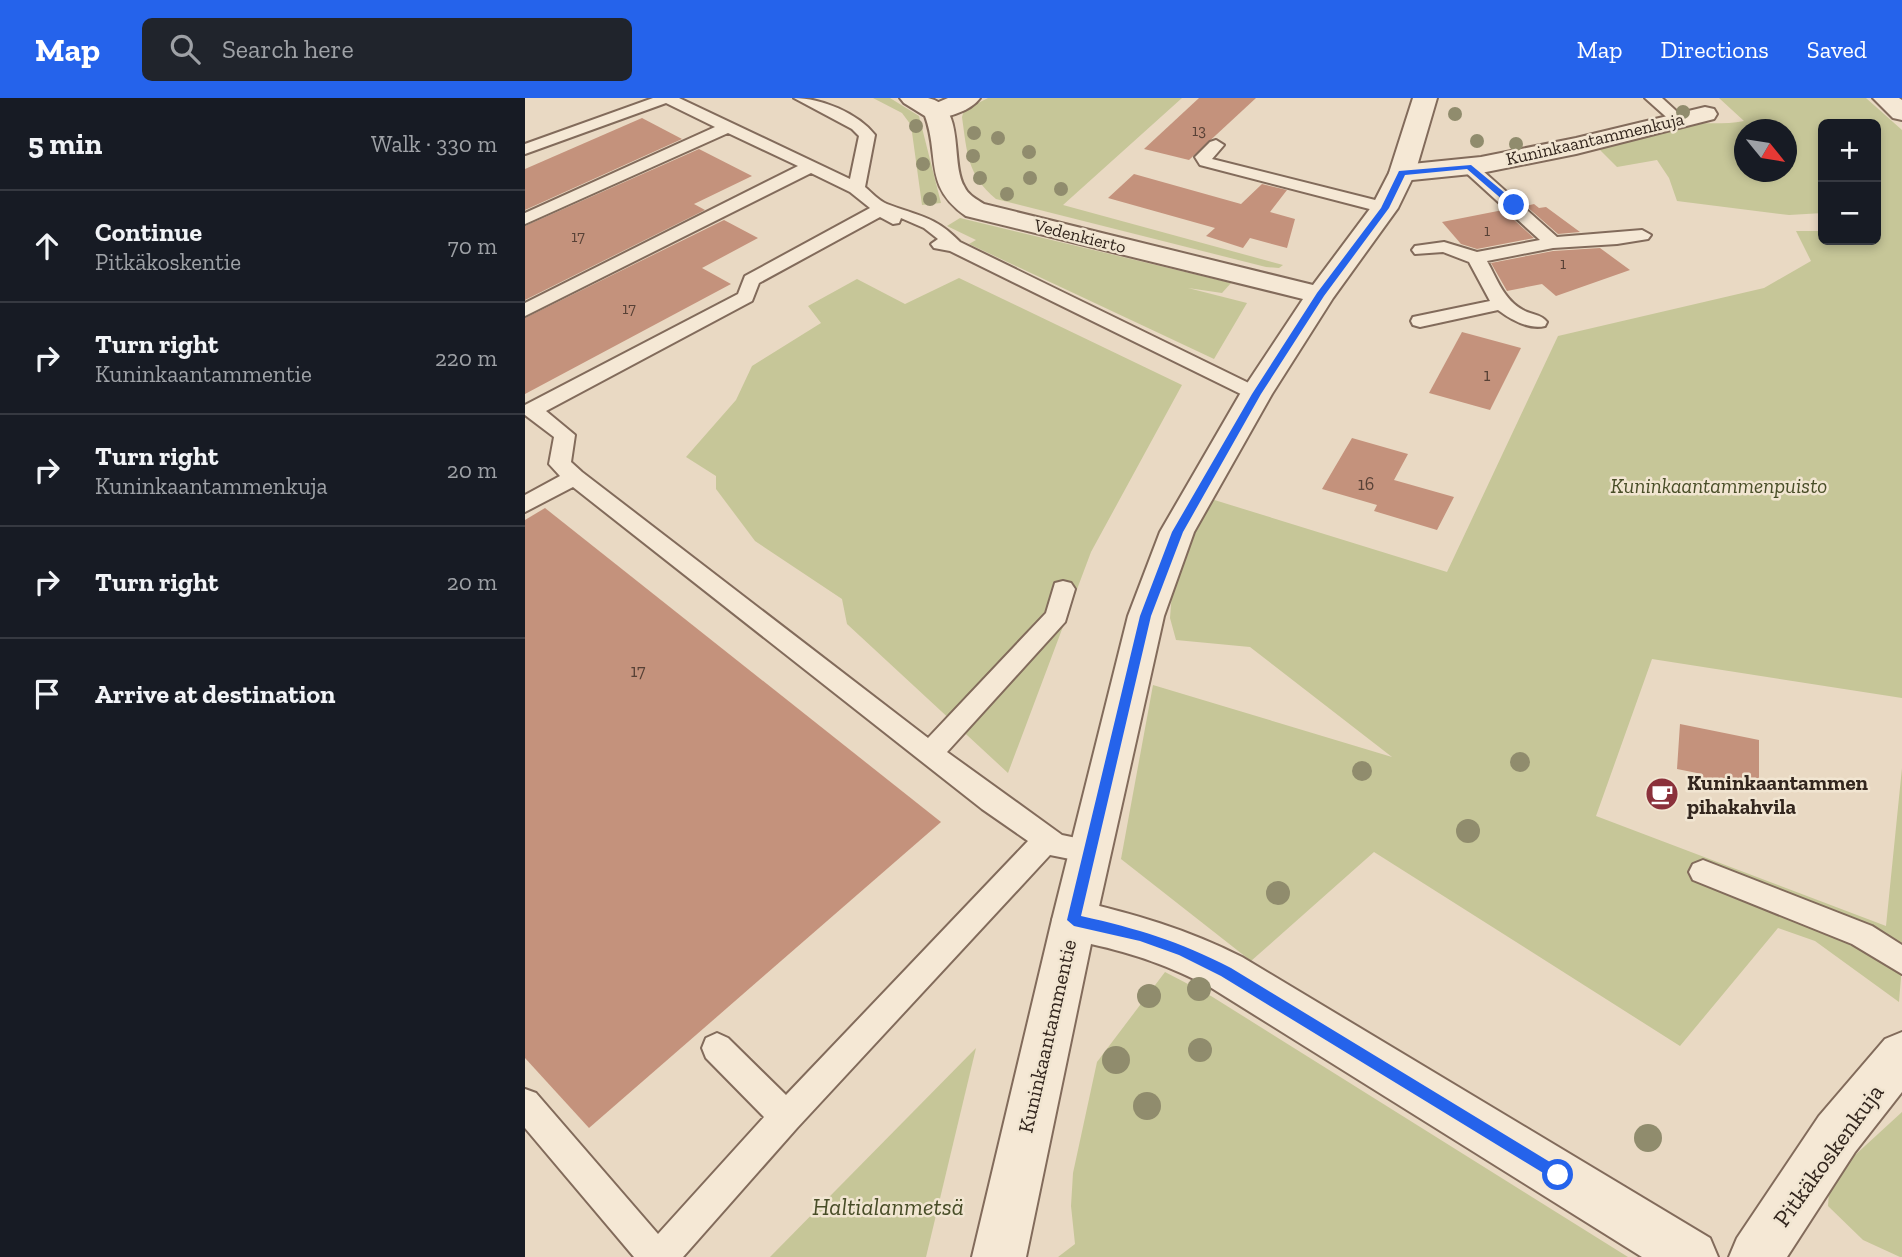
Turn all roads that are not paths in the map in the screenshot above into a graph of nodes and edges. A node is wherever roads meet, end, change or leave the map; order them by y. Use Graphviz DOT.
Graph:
graph roads {
  1 [pos="667,98"];
  2 [pos="802,98"];
  3 [pos="912,98"];
  4 [pos="968,98"];
  5 [pos="1426,98"];
  6 [pos="1653,98"];
  7 [pos="1885,98"];
  8 [pos="936,112"];
  9 [pos="1699,113"];
  10 [pos="1902,113"];
  11 [pos="728,127"];
  12 [pos="1216,145"];
  13 [pos="525,149"];
  14 [pos="1468,166"];
  15 [pos="809,167"];
  16 [pos="1196,169"];
  17 [pos="1402,173"];
  18 [pos="856,188"];
  19 [pos="883,208"];
  20 [pos="1382,212"];
  21 [pos="525,219"];
  22 [pos="1642,235"];
  23 [pos="1553,243"];
  24 [pos="1421,250"];
  25 [pos="1476,258"];
  26 [pos="1320,295"];
  27 [pos="1501,304"];
  28 [pos="525,310"];
  29 [pos="1420,321"];
  30 [pos="1538,322"];
  31 [pos="1256,394"];
  32 [pos="574,477"];
  33 [pos="525,505"];
  34 [pos="1063,589"];
  35 [pos="930,753"];
  36 [pos="1047,840"];
  37 [pos="1090,850"];
  38 [pos="1703,872"];
  39 [pos="1074,920"];
  40 [pos="1902,961"];
  41 [pos="717,1048"];
  42 [pos="1902,1055"];
  43 [pos="525,1104"];
  44 [pos="786,1117"];
  45 [pos="658,1257"];
  46 [pos="999,1257"];
  47 [pos="1691,1257"];
  48 [pos="1756,1257"];
  1 -- 11 [label="lane"];
  1 -- 13 [label="lane"];
  2 -- 18 [label="lane"];
  3 -- 8 [label="street"];
  4 -- 8 [label="street"];
  5 -- 17 [label="street, Kuninkaantammentie"];
  6 -- 9 [label="lane"];
  7 -- 10 [label="street"];
  8 -- 26 [label="street, Vedenkierto"];
  9 -- 14 [label="street, Kuninkaantammenkuja"];
  11 -- 15 [label="lane"];
  11 -- 21 [label="lane"];
  12 -- 20 [label="lane"];
  14 -- 17 [label="street, Kuninkaantammenkuja"];
  14 -- 23 [label="lane"];
  15 -- 18 [label="lane"];
  15 -- 28 [label="lane"];
  16 -- 20 [label="lane"];
  17 -- 20 [label="street, Kuninkaantammentie"];
  18 -- 19 [label="lane"];
  19 -- 31 [label="lane"];
  19 -- 32 [label="lane"];
  20 -- 26 [label="street, Kuninkaantammentie"];
  22 -- 23 [label="lane"];
  23 -- 25 [label="lane"];
  24 -- 25 [label="lane"];
  25 -- 27 [label="lane"];
  26 -- 31 [label="street, Kuninkaantammentie"];
  27 -- 29 [label="lane"];
  27 -- 30 [label="lane"];
  31 -- 37 [label="street, Kuninkaantammentie"];
  32 -- 33 [label="lane"];
  32 -- 35 [label="lane"];
  34 -- 35 [label="lane"];
  35 -- 36 [label="lane"];
  36 -- 37 [label="lane"];
  36 -- 44 [label="lane"];
  37 -- 39 [label="street, Kuninkaantammentie"];
  38 -- 40 [label="lane"];
  39 -- 46 [label="street, Kuninkaantammentie"];
  39 -- 47 [label="street"];
  41 -- 44 [label="lane"];
  42 -- 48 [label="street, Pitkäkoskenkuja"];
  43 -- 45 [label="lane"];
  44 -- 45 [label="lane"];
}
